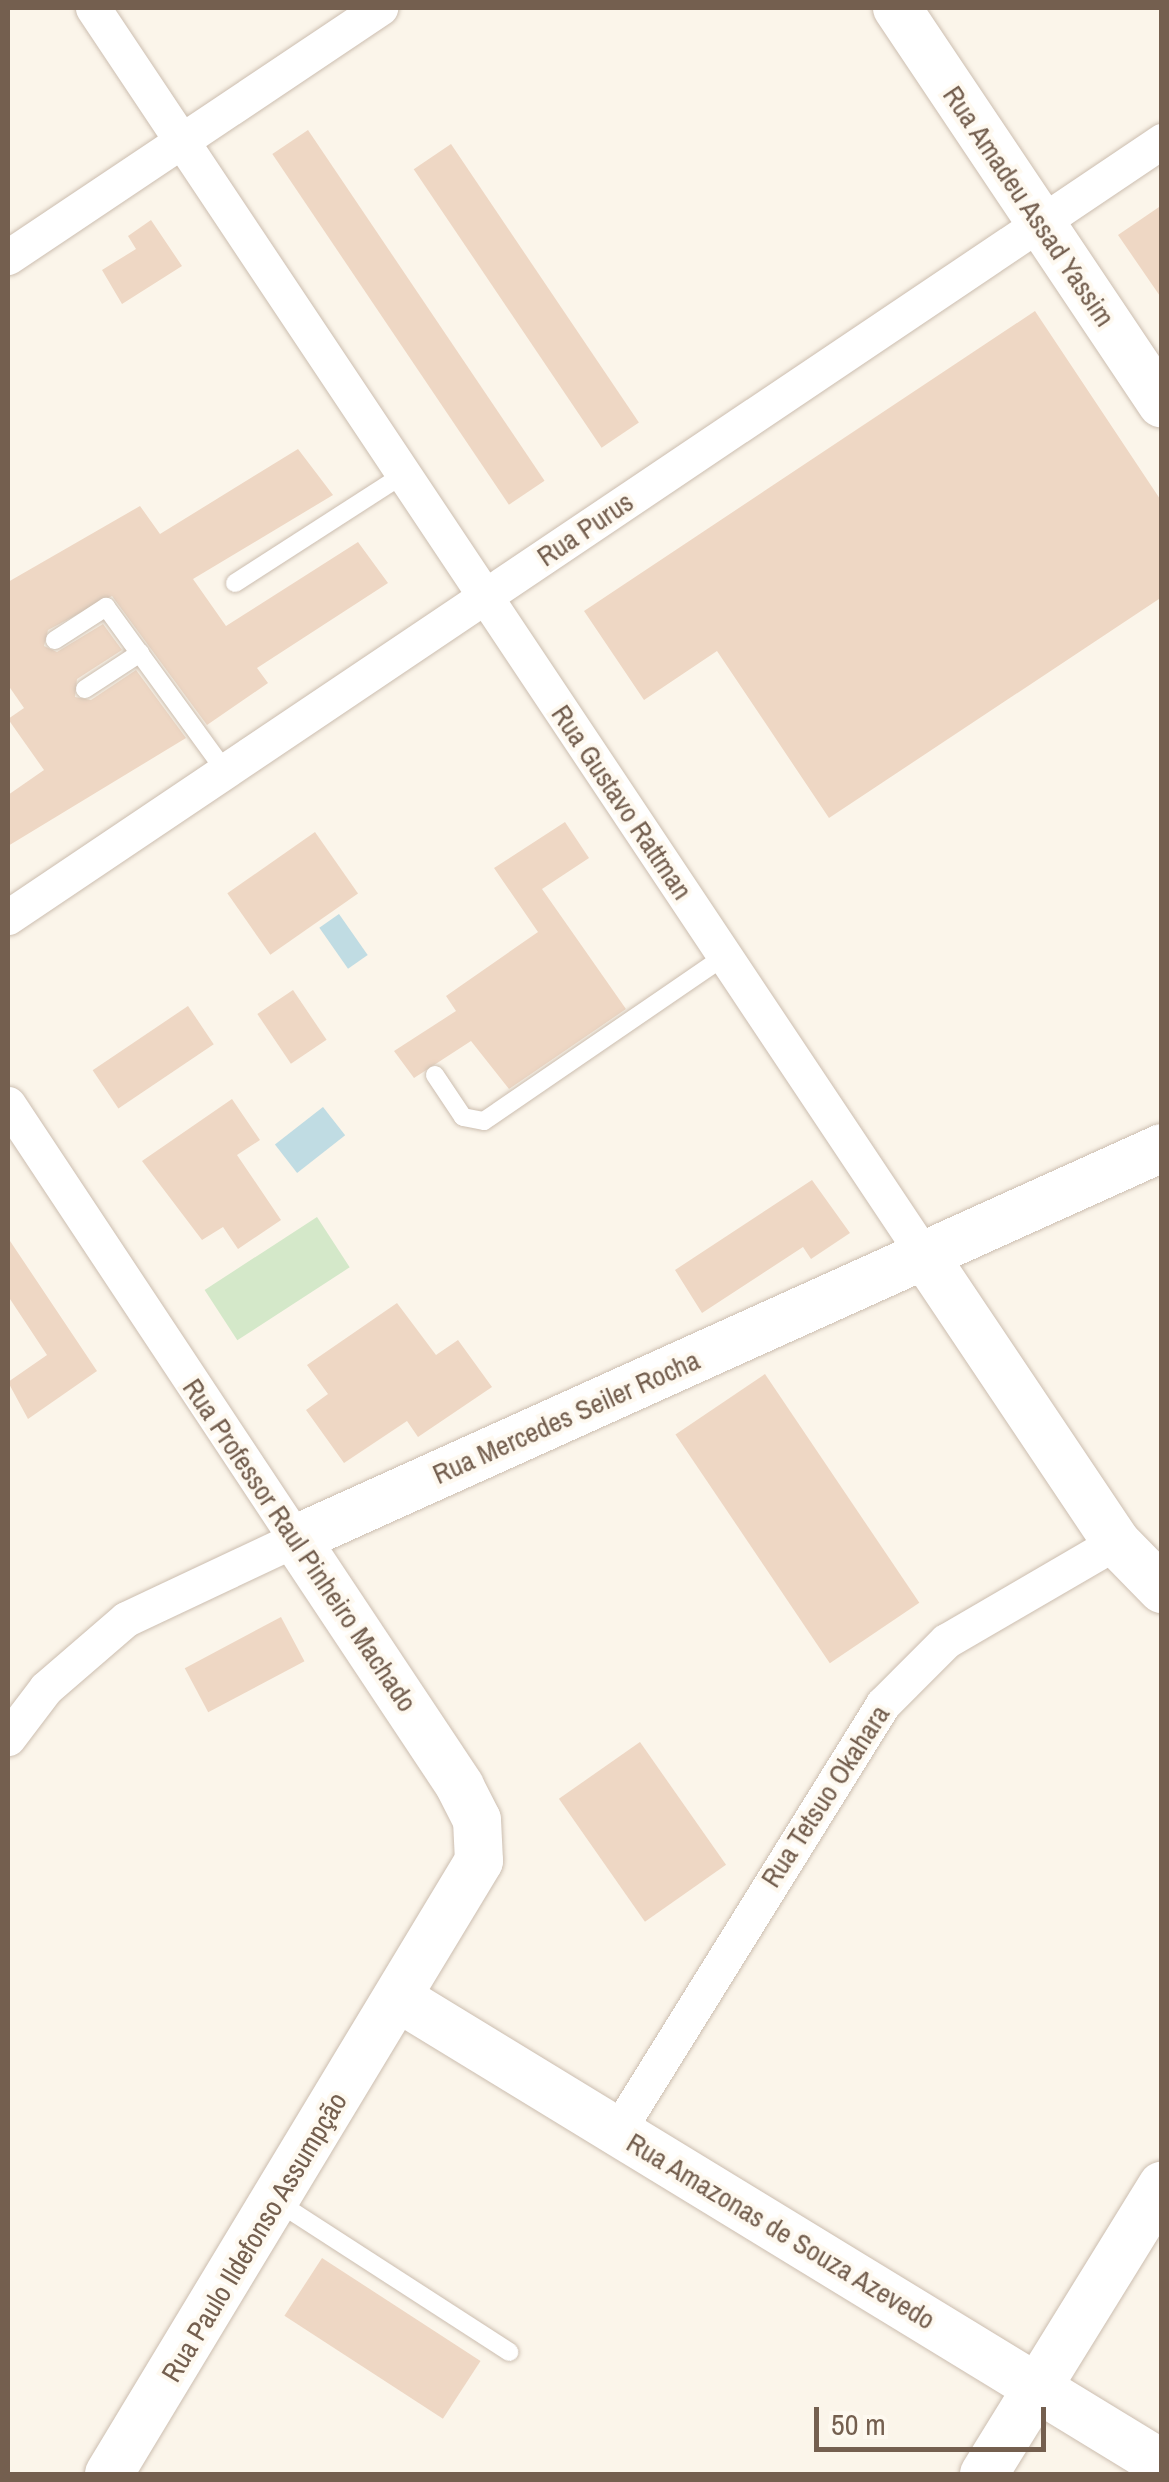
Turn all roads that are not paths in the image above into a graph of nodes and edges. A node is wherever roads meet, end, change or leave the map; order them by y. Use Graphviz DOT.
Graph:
graph roads {
  1 [pos="93,8"];
  2 [pos="380,8"];
  3 [pos="897,8"];
  4 [pos="182,140"];
  5 [pos="1162,141"];
  6 [pos="1040,222"];
  7 [pos="8,257"];
  8 [pos="1162,404"];
  9 [pos="404,474"];
  10 [pos="234,583"];
  11 [pos="485,596"];
  12 [pos="54,640"];
  13 [pos="140,653"];
  14 [pos="85,688"];
  15 [pos="225,771"];
  16 [pos="8,917"];
  17 [pos="725,956"];
  18 [pos="435,1076"];
  19 [pos="8,1104"];
  20 [pos="1162,1148"];
  21 [pos="924,1255"];
  22 [pos="296,1539"];
  23 [pos="1116,1542"];
  24 [pos="1162,1589"];
  25 [pos="8,1738"];
  26 [pos="400,1999"];
  27 [pos="617,2132"];
  28 [pos="1162,2186"];
  29 [pos="276,2201"];
  30 [pos="509,2352"];
  31 [pos="1037,2388"];
  32 [pos="1162,2464"];
  33 [pos="109,2474"];
  34 [pos="984,2474"];
  1 -- 4 [label="street, Rua Gustavo Rattman"];
  2 -- 4 [label="street"];
  3 -- 6 [label="main road, Rua Amadeu Assad Yassim"];
  4 -- 7 [label="street"];
  4 -- 9 [label="street, Rua Gustavo Rattman"];
  5 -- 6 [label="street, Rua Purus"];
  6 -- 8 [label="main road, Rua Amadeu Assad Yassim"];
  6 -- 11 [label="street, Rua Purus"];
  9 -- 10 [label="lane"];
  9 -- 11 [label="street, Rua Gustavo Rattman"];
  11 -- 15 [label="street, Rua Purus"];
  11 -- 17 [label="street, Rua Gustavo Rattman"];
  12 -- 13 [label="lane"];
  13 -- 14 [label="lane"];
  13 -- 15 [label="lane"];
  15 -- 16 [label="street, Rua Purus"];
  17 -- 18 [label="lane"];
  17 -- 21 [label="street, Rua Gustavo Rattman"];
  19 -- 22 [label="street, Rua Professor Raul Pinheiro Machado"];
  20 -- 21 [label="main road, Rua Mercedes Seiler Rocha"];
  21 -- 22 [label="main road, Rua Mercedes Seiler Rocha"];
  21 -- 23 [label="main road, Rua Gustavo Rattman"];
  22 -- 25 [label="street, Rua Mercedes Seiler Rocha"];
  22 -- 26 [label="main road, Rua Professor Raul Pinheiro Machado"];
  23 -- 24 [label="main road, Rua Gustavo Rattman"];
  23 -- 27 [label="street, Rua Tetsuo Okahara"];
  26 -- 27 [label="main road, Rua Amazonas de Souza Azevedo"];
  26 -- 29 [label="main road, Rua Paulo Ildefonso Assumpção"];
  27 -- 31 [label="main road, Rua Amazonas de Souza Azevedo"];
  28 -- 31 [label="main road"];
  29 -- 30 [label="lane"];
  29 -- 33 [label="main road, Rua Paulo Ildefonso Assumpção"];
  31 -- 32 [label="main road, Rua Amazonas de Souza Azevedo"];
  31 -- 34 [label="main road"];
}
